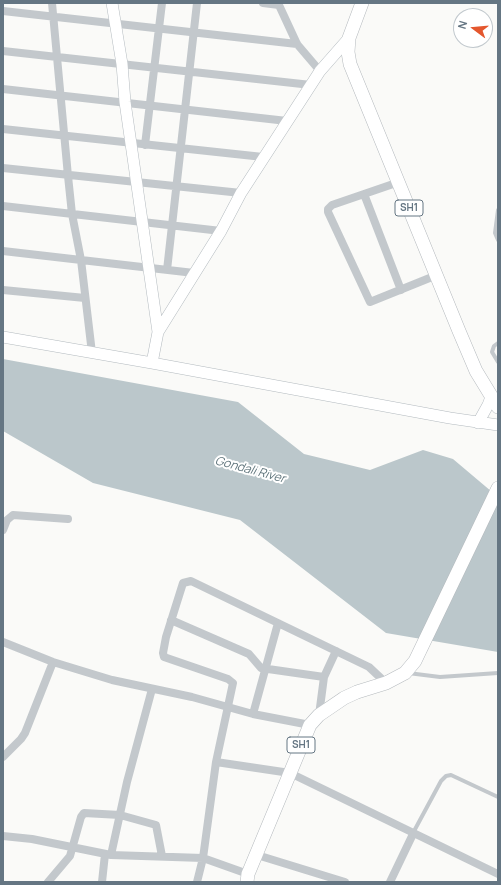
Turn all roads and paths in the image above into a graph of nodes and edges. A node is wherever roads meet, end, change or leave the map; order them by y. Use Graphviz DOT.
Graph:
graph roads {
  1 [pos="52,3"];
  2 [pos="112,3"];
  3 [pos="162,3"];
  4 [pos="197,3"];
  5 [pos="262,3"];
  6 [pos="362,3"];
  7 [pos="278,4"];
  8 [pos="3,11"];
  9 [pos="53,16"];
  10 [pos="114,24"];
  11 [pos="159,29"];
  12 [pos="194,33"];
  13 [pos="349,38"];
  14 [pos="297,44"];
  15 [pos="3,51"];
  16 [pos="57,57"];
  17 [pos="122,64"];
  18 [pos="156,68"];
  19 [pos="188,71"];
  20 [pos="320,71"];
  21 [pos="311,85"];
  22 [pos="3,89"];
  23 [pos="60,95"];
  24 [pos="125,102"];
  25 [pos="150,106"];
  26 [pos="184,110"];
  27 [pos="287,121"];
  28 [pos="3,129"];
  29 [pos="63,135"];
  30 [pos="131,143"];
  31 [pos="145,145"];
  32 [pos="180,149"];
  33 [pos="263,158"];
  34 [pos="3,168"];
  35 [pos="68,176"];
  36 [pos="138,182"];
  37 [pos="399,182"];
  38 [pos="176,187"];
  39 [pos="241,193"];
  40 [pos="364,194"];
  41 [pos="3,206"];
  42 [pos="498,210"];
  43 [pos="72,214"];
  44 [pos="144,222"];
  45 [pos="172,225"];
  46 [pos="220,231"];
  47 [pos="498,240"];
  48 [pos="3,251"];
  49 [pos="81,260"];
  50 [pos="150,268"];
  51 [pos="167,270"];
  52 [pos="194,273"];
  53 [pos="437,275"];
  54 [pos="3,290"];
  55 [pos="401,290"];
  56 [pos="85,298"];
  57 [pos="158,332"];
  58 [pos="3,338"];
  59 [pos="498,343"];
  60 [pos="92,353"];
  61 [pos="498,362"];
  62 [pos="152,363"];
  63 [pos="494,402"];
  64 [pos="478,422"];
  65 [pos="498,425"];
  66 [pos="498,488"];
  67 [pos="68,519"];
  68 [pos="3,530"];
  69 [pos="171,620"];
  70 [pos="278,624"];
  71 [pos="3,642"];
  72 [pos="336,651"];
  73 [pos="53,662"];
  74 [pos="265,670"];
  75 [pos="405,673"];
  76 [pos="498,674"];
  77 [pos="324,677"];
  78 [pos="386,683"];
  79 [pos="152,689"];
  80 [pos="228,708"];
  81 [pos="253,714"];
  82 [pos="319,715"];
  83 [pos="310,725"];
  84 [pos="3,757"];
  85 [pos="216,762"];
  86 [pos="290,773"];
  87 [pos="498,797"];
  88 [pos="120,815"];
  89 [pos="413,834"];
  90 [pos="3,836"];
  91 [pos="73,849"];
  92 [pos="108,855"];
  93 [pos="257,855"];
  94 [pos="162,856"];
  95 [pos="203,858"];
  96 [pos="498,875"];
  97 [pos="248,878"];
  98 [pos="48,882"];
  99 [pos="102,882"];
  100 [pos="197,882"];
  101 [pos="345,882"];
  102 [pos="390,882"];
  103 [pos="495,882"];
  1 -- 9 [label="street"];
  2 -- 10 [label="street"];
  3 -- 11 [label="street"];
  4 -- 12 [label="street"];
  5 -- 7 [label="street"];
  6 -- 13 [label="main road, SH1"];
  7 -- 14 [label="street"];
  8 -- 9 [label="street"];
  9 -- 10 [label="street"];
  9 -- 16 [label="street"];
  10 -- 11 [label="street"];
  10 -- 17 [label="street"];
  11 -- 12 [label="street"];
  11 -- 18 [label="street"];
  12 -- 14 [label="street"];
  12 -- 19 [label="street"];
  13 -- 20 [label="street"];
  13 -- 37 [label="main road, SH1"];
  14 -- 20 [label="street"];
  15 -- 16 [label="street"];
  16 -- 17 [label="street"];
  16 -- 23 [label="street"];
  17 -- 18 [label="street"];
  17 -- 24 [label="street"];
  18 -- 19 [label="street"];
  18 -- 25 [label="street"];
  19 -- 21 [label="street"];
  19 -- 26 [label="street"];
  20 -- 21 [label="street"];
  21 -- 27 [label="street"];
  22 -- 23 [label="street"];
  23 -- 24 [label="street"];
  23 -- 29 [label="street"];
  24 -- 25 [label="street"];
  24 -- 30 [label="street"];
  25 -- 26 [label="street"];
  25 -- 31 [label="street"];
  26 -- 27 [label="street"];
  26 -- 32 [label="street"];
  27 -- 33 [label="street"];
  28 -- 29 [label="street"];
  29 -- 30 [label="street"];
  29 -- 35 [label="street"];
  30 -- 31 [label="street"];
  30 -- 36 [label="street"];
  31 -- 32 [label="street"];
  32 -- 33 [label="street"];
  32 -- 38 [label="street"];
  33 -- 39 [label="street"];
  34 -- 35 [label="street"];
  35 -- 36 [label="street"];
  35 -- 43 [label="street"];
  36 -- 38 [label="street"];
  36 -- 44 [label="street"];
  37 -- 40 [label="street"];
  37 -- 53 [label="main road, SH1"];
  38 -- 39 [label="street"];
  38 -- 45 [label="street"];
  39 -- 46 [label="street"];
  40 -- 55 [label="street"];
  40 -- 55 [label="street"];
  41 -- 43 [label="street"];
  42 -- 47 [label="lane"];
  43 -- 44 [label="street"];
  43 -- 49 [label="street"];
  44 -- 45 [label="street"];
  44 -- 50 [label="street"];
  45 -- 46 [label="street"];
  45 -- 51 [label="street"];
  46 -- 52 [label="street"];
  48 -- 49 [label="street"];
  49 -- 50 [label="street"];
  49 -- 56 [label="street"];
  50 -- 51 [label="street"];
  50 -- 57 [label="street"];
  51 -- 52 [label="street"];
  52 -- 57 [label="street"];
  53 -- 55 [label="street"];
  53 -- 63 [label="main road, SH1"];
  54 -- 56 [label="street"];
  56 -- 60 [label="street"];
  57 -- 62 [label="street"];
  58 -- 60 [label="street"];
  59 -- 61 [label="lane"];
  60 -- 62 [label="street"];
  62 -- 64 [label="street"];
  63 -- 64 [label="street"];
  64 -- 65 [label="street"];
  66 -- 75 [label="main road, SH1"];
  67 -- 68 [label="street"];
  69 -- 70 [label="street"];
  69 -- 74 [label="street"];
  69 -- 80 [label="street"];
  70 -- 72 [label="street"];
  70 -- 74 [label="street"];
  71 -- 73 [label="street"];
  72 -- 77 [label="street"];
  72 -- 78 [label="street"];
  73 -- 79 [label="street"];
  73 -- 84 [label="street"];
  74 -- 77 [label="street"];
  74 -- 81 [label="street"];
  75 -- 76 [label="lane"];
  75 -- 78 [label="main road, SH1"];
  77 -- 82 [label="street"];
  78 -- 82 [label="main road, SH1"];
  79 -- 80 [label="street"];
  79 -- 88 [label="street"];
  80 -- 81 [label="street"];
  80 -- 85 [label="street"];
  81 -- 83 [label="street"];
  82 -- 83 [label="main road, SH1"];
  83 -- 86 [label="main road, SH1"];
  85 -- 86 [label="street"];
  85 -- 95 [label="street"];
  86 -- 89 [label="street"];
  86 -- 93 [label="main road, SH1"];
  87 -- 89 [label="lane"];
  88 -- 91 [label="street"];
  88 -- 92 [label="street"];
  88 -- 94 [label="street"];
  89 -- 96 [label="street"];
  89 -- 102 [label="street"];
  90 -- 91 [label="street"];
  91 -- 92 [label="street"];
  91 -- 98 [label="street"];
  92 -- 94 [label="street"];
  92 -- 99 [label="street"];
  93 -- 97 [label="main road, SH1"];
  93 -- 101 [label="street"];
  94 -- 95 [label="street"];
  95 -- 97 [label="street"];
  95 -- 100 [label="street"];
  96 -- 103 [label="street"];
}
